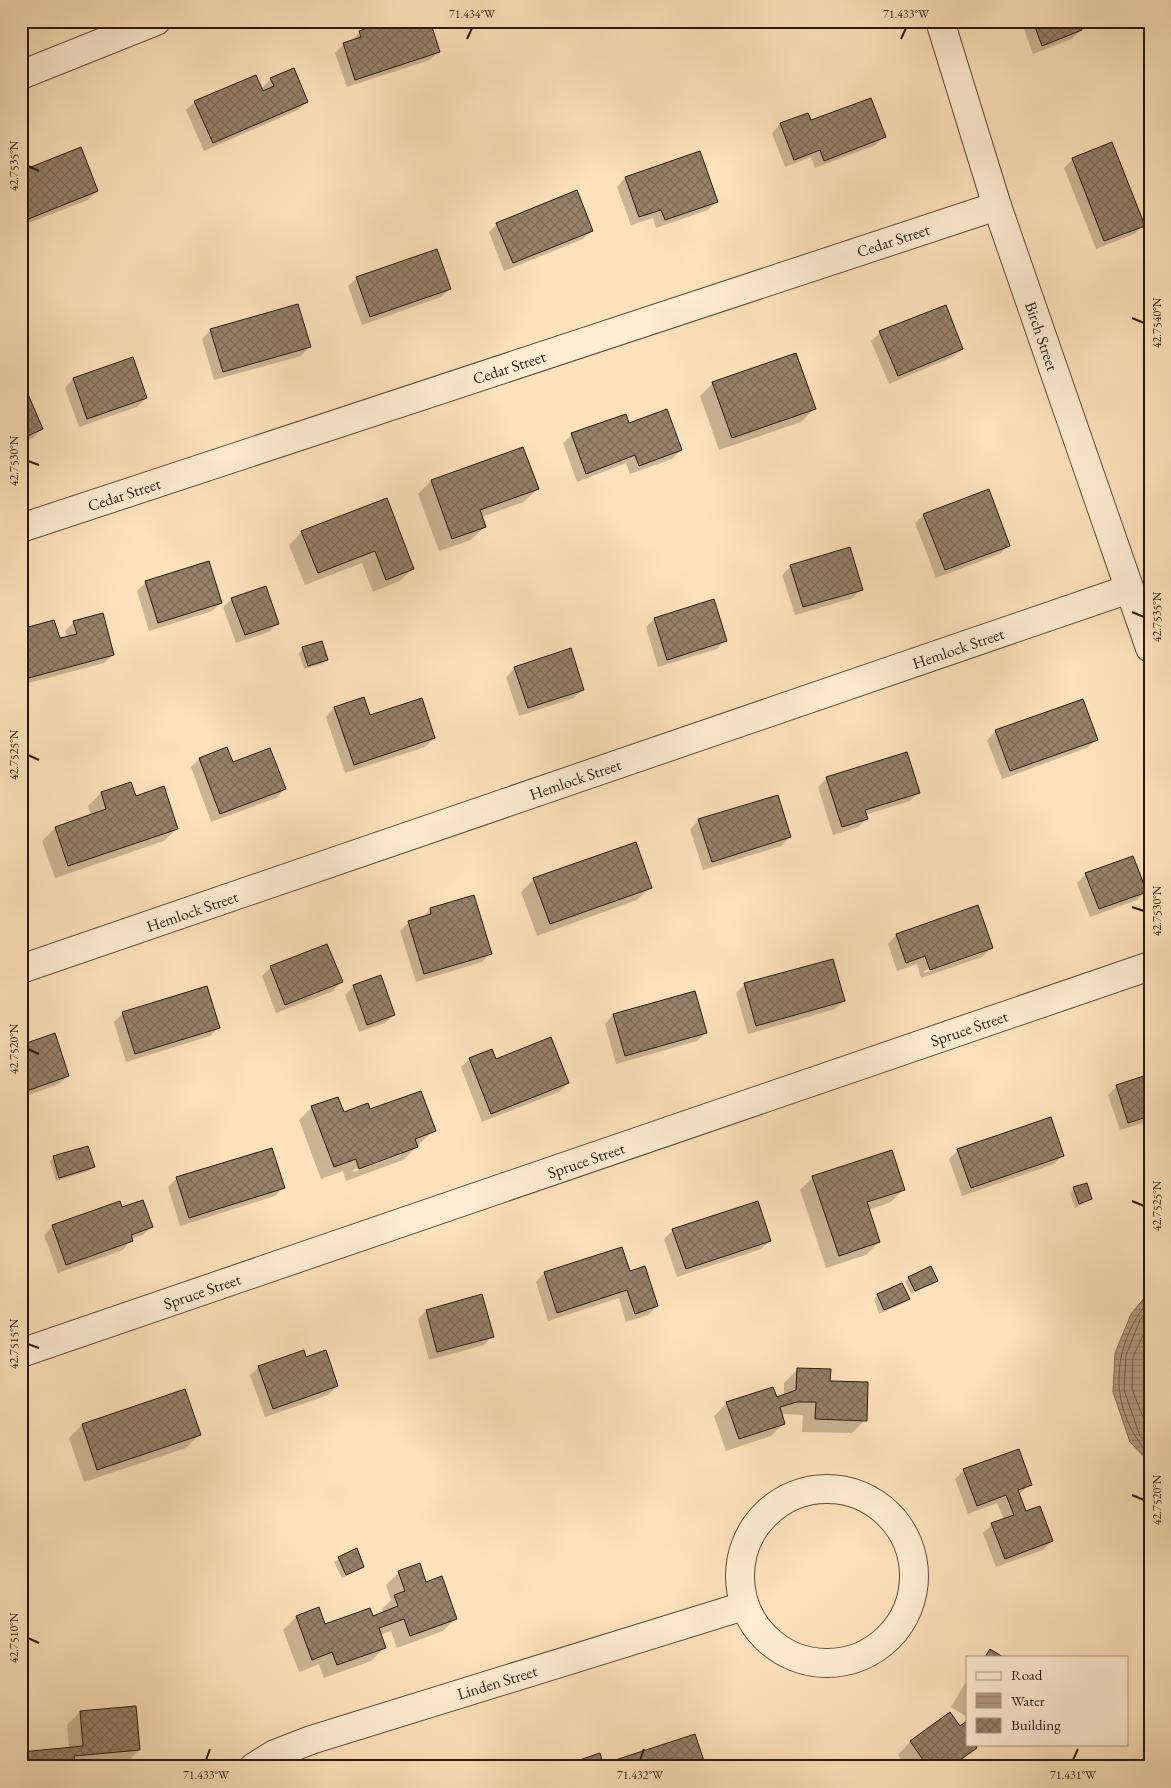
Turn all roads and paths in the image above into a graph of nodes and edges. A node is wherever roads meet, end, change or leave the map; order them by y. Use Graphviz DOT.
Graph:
graph roads {
  1 [pos="156,21"];
  2 [pos="940,21"];
  3 [pos="21,75"];
  4 [pos="997,206"];
  5 [pos="21,528"];
  6 [pos="1129,589"];
  7 [pos="1150,648"];
  8 [pos="1150,966"];
  9 [pos="21,969"];
  10 [pos="21,1353"];
  11 [pos="744,1606"];
  12 [pos="254,1767"];
  1 -- 3 [label="street"];
  2 -- 4 [label="street, Birch Street"];
  4 -- 5 [label="street, Cedar Street"];
  4 -- 6 [label="street, Birch Street"];
  6 -- 7 [label="street, Birch Street"];
  6 -- 9 [label="street, Hemlock Street"];
  8 -- 10 [label="street, Spruce Street"];
  11 -- 11 [label="street"];
  11 -- 12 [label="street, Linden Street"];
}
